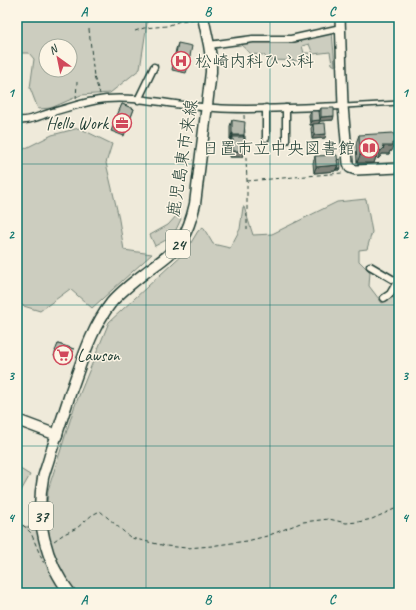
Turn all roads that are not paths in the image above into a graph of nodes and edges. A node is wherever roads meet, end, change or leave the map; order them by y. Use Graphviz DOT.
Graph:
graph roads {
  1 [pos="340,17"];
  2 [pos="203,18"];
  3 [pos="341,28"];
  4 [pos="209,45"];
  5 [pos="154,67"];
  6 [pos="138,100"];
  7 [pos="399,103"];
  8 [pos="343,106"];
  9 [pos="207,107"];
  10 [pos="266,108"];
  11 [pos="286,108"];
  12 [pos="17,120"];
  13 [pos="266,138"];
  14 [pos="286,140"];
  15 [pos="399,168"];
  16 [pos="370,266"];
  17 [pos="398,282"];
  18 [pos="384,298"];
  19 [pos="17,420"];
  20 [pos="57,434"];
  21 [pos="70,593"];
  1 -- 3 [label="street"];
  2 -- 4 [label="main road, 鹿児島東市来線 / 24"];
  3 -- 4 [label="street"];
  3 -- 8 [label="street"];
  4 -- 9 [label="main road, 鹿児島東市来線 / 24"];
  5 -- 6 [label="street"];
  6 -- 9 [label="street"];
  6 -- 12 [label="street"];
  7 -- 8 [label="lane"];
  8 -- 11 [label="street"];
  8 -- 15 [label="street"];
  9 -- 10 [label="street"];
  9 -- 20 [label="main road, 鹿児島東市来線 / 24"];
  10 -- 11 [label="street"];
  10 -- 13 [label="street"];
  11 -- 14 [label="street"];
  16 -- 17 [label="street"];
  17 -- 18 [label="street"];
  19 -- 20 [label="main road"];
  20 -- 21 [label="main road, 37"];
}
